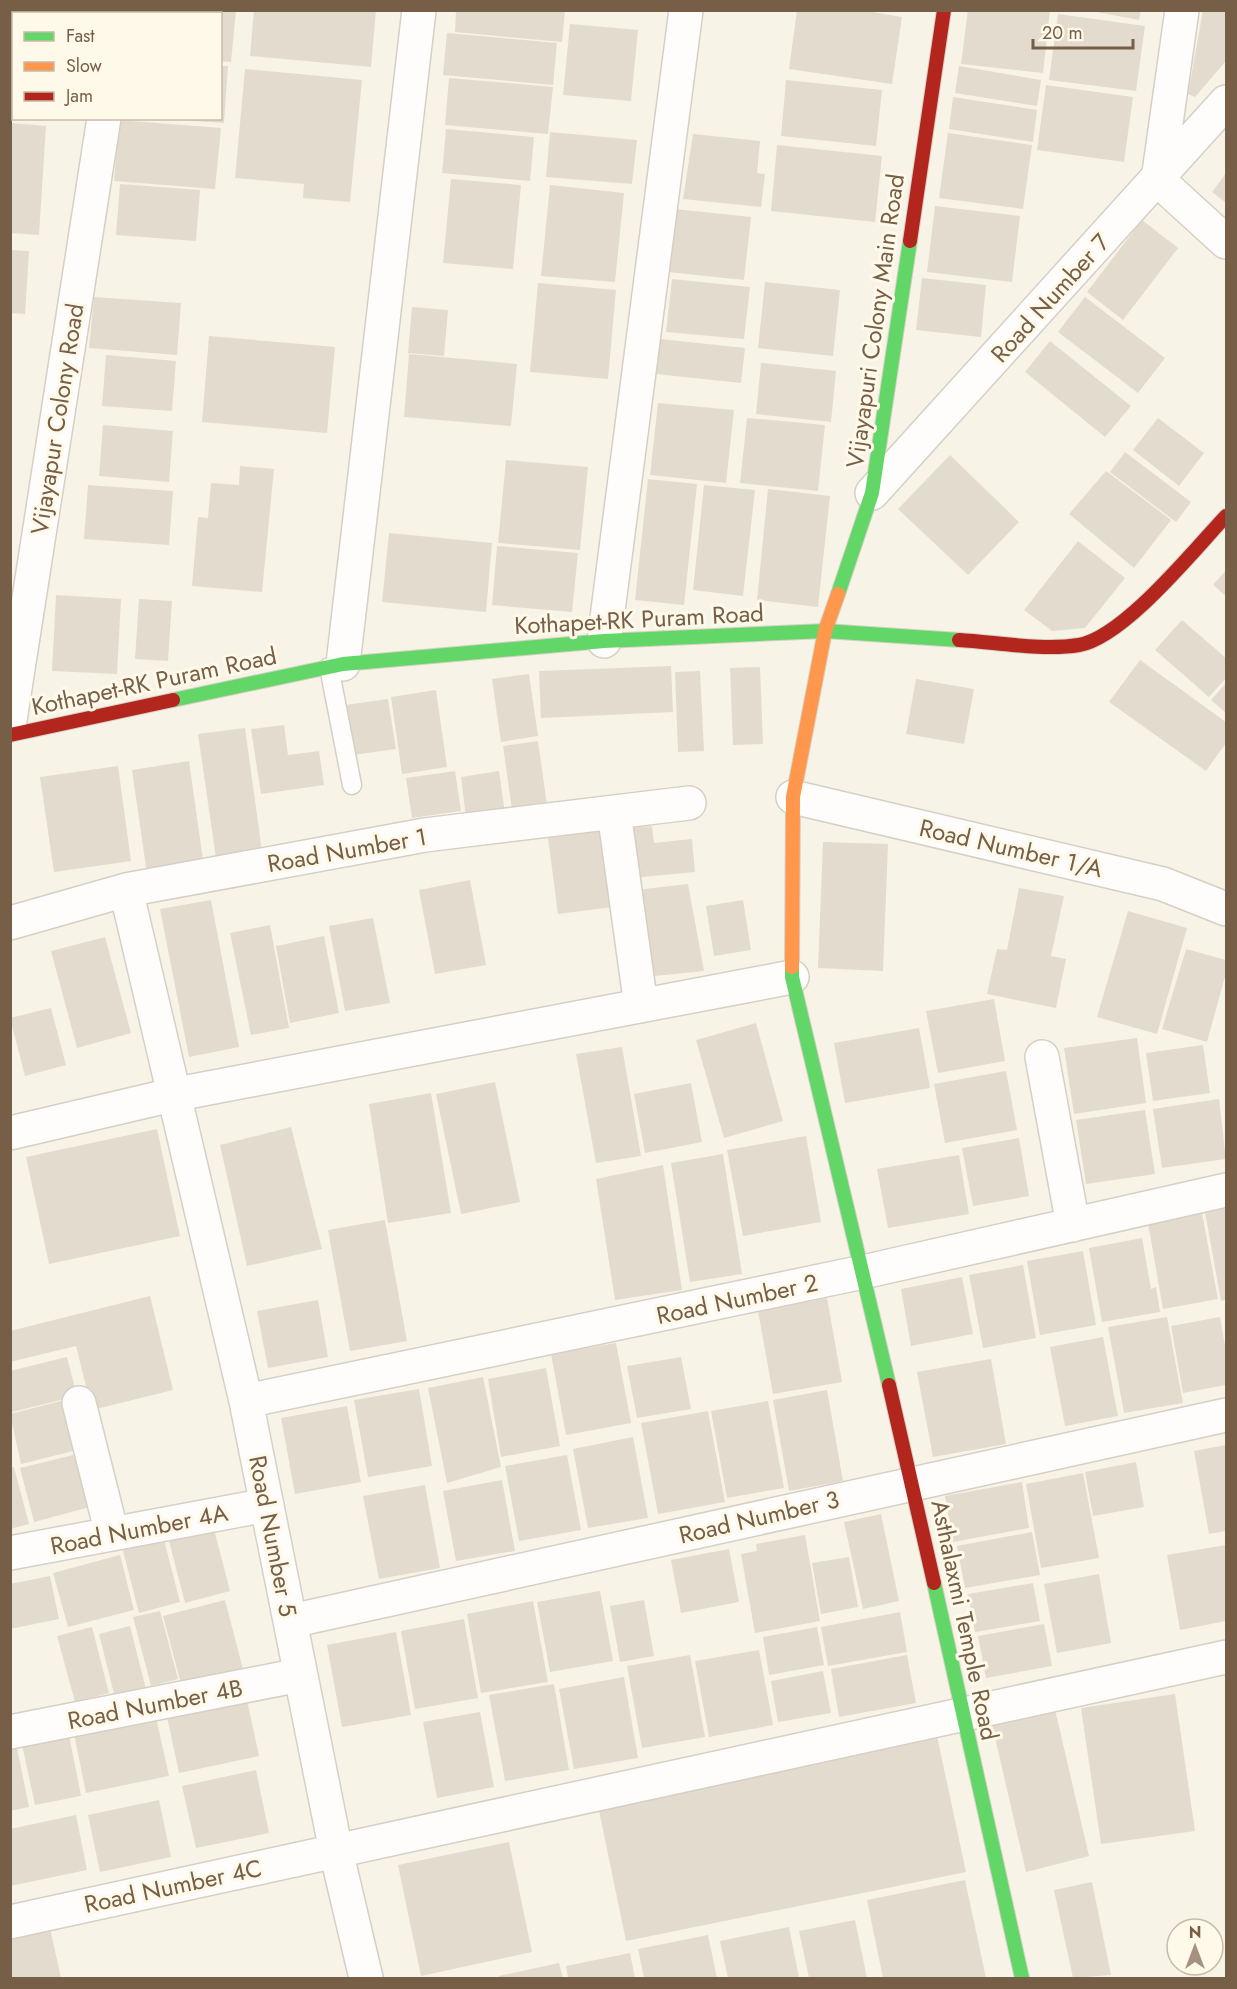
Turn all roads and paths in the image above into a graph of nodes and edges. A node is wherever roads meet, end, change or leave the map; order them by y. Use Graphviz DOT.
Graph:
graph roads {
  1 [pos="419,10"];
  2 [pos="686,10"];
  3 [pos="944,10"];
  4 [pos="1182,10"];
  5 [pos="1227,102"];
  6 [pos="104,120"];
  7 [pos="1158,180"];
  8 [pos="1227,242"];
  9 [pos="872,493"];
  10 [pos="1227,516"];
  11 [pos="825,631"];
  12 [pos="604,641"];
  13 [pos="336,665"];
  14 [pos="10,720"];
  15 [pos="10,735"];
  16 [pos="352,785"];
  17 [pos="793,797"];
  18 [pos="689,803"];
  19 [pos="614,812"];
  20 [pos="126,890"];
  21 [pos="1227,909"];
  22 [pos="10,923"];
  23 [pos="792,977"];
  24 [pos="641,1006"];
  25 [pos="1042,1056"];
  26 [pos="172,1095"];
  27 [pos="10,1133"];
  28 [pos="1227,1190"];
  29 [pos="1072,1225"];
  30 [pos="862,1272"];
  31 [pos="246,1401"];
  32 [pos="79,1403"];
  33 [pos="1227,1415"];
  34 [pos="912,1483"];
  35 [pos="267,1505"];
  36 [pos="112,1534"];
  37 [pos="10,1553"];
  38 [pos="291,1621"];
  39 [pos="1227,1657"];
  40 [pos="300,1675"];
  41 [pos="963,1715"];
  42 [pos="10,1732"];
  43 [pos="336,1851"];
  44 [pos="10,1922"];
  45 [pos="366,1978"];
  46 [pos="1022,1978"];
  1 -- 13 [label="street"];
  2 -- 12 [label="street"];
  3 -- 9 [label="street, Vijayapuri Colony Main Road"];
  4 -- 7 [label="street"];
  5 -- 7 [label="street, Road Number 7"];
  6 -- 14 [label="street, Vijayapur Colony Road"];
  7 -- 8 [label="street"];
  7 -- 9 [label="street, Road Number 7"];
  9 -- 11 [label="street, Vijayapuri Colony Main Road"];
  10 -- 11 [label="street, Kothapet-RK Puram Road"];
  11 -- 12 [label="street, Kothapet-RK Puram Road"];
  11 -- 17 [label="street, Vijayapuri Colony Main Road"];
  12 -- 13 [label="street, Kothapet-RK Puram Road"];
  13 -- 15 [label="street, Kothapet-RK Puram Road"];
  13 -- 16 [label="lane"];
  17 -- 21 [label="street, Road Number 1/A"];
  17 -- 23 [label="street, Vijayapuri Colony Main Road"];
  18 -- 19 [label="street, Road Number 1"];
  19 -- 20 [label="street, Road Number 1"];
  19 -- 24 [label="street"];
  20 -- 22 [label="street, Road Number 1"];
  20 -- 26 [label="street, Road Number 5"];
  23 -- 24 [label="street"];
  23 -- 30 [label="street, Asthalaxmi Temple Road"];
  24 -- 26 [label="street"];
  25 -- 29 [label="street"];
  26 -- 27 [label="street"];
  26 -- 31 [label="street, Road Number 5"];
  28 -- 29 [label="street, Road Number 2"];
  29 -- 30 [label="street, Road Number 2"];
  30 -- 31 [label="street, Road Number 2"];
  30 -- 34 [label="street, Asthalaxmi Temple Road"];
  31 -- 35 [label="street, Road Number 5"];
  32 -- 36 [label="street"];
  33 -- 34 [label="street, Road Number 3"];
  34 -- 38 [label="street, Road Number 3"];
  34 -- 41 [label="street, Asthalaxmi Temple Road"];
  35 -- 36 [label="street, Road Number 4A"];
  35 -- 38 [label="street, Road Number 5"];
  36 -- 37 [label="street, Road Number 4A"];
  38 -- 40 [label="street, Road Number 5"];
  39 -- 41 [label="street, Road Number 4C"];
  40 -- 42 [label="street, Road Number 4B"];
  40 -- 43 [label="street, Road Number 5"];
  41 -- 43 [label="street, Road Number 4C"];
  41 -- 46 [label="street, Asthalaxmi Temple Road"];
  43 -- 44 [label="street, Road Number 4C"];
  43 -- 45 [label="street, Road Number 5"];
}
